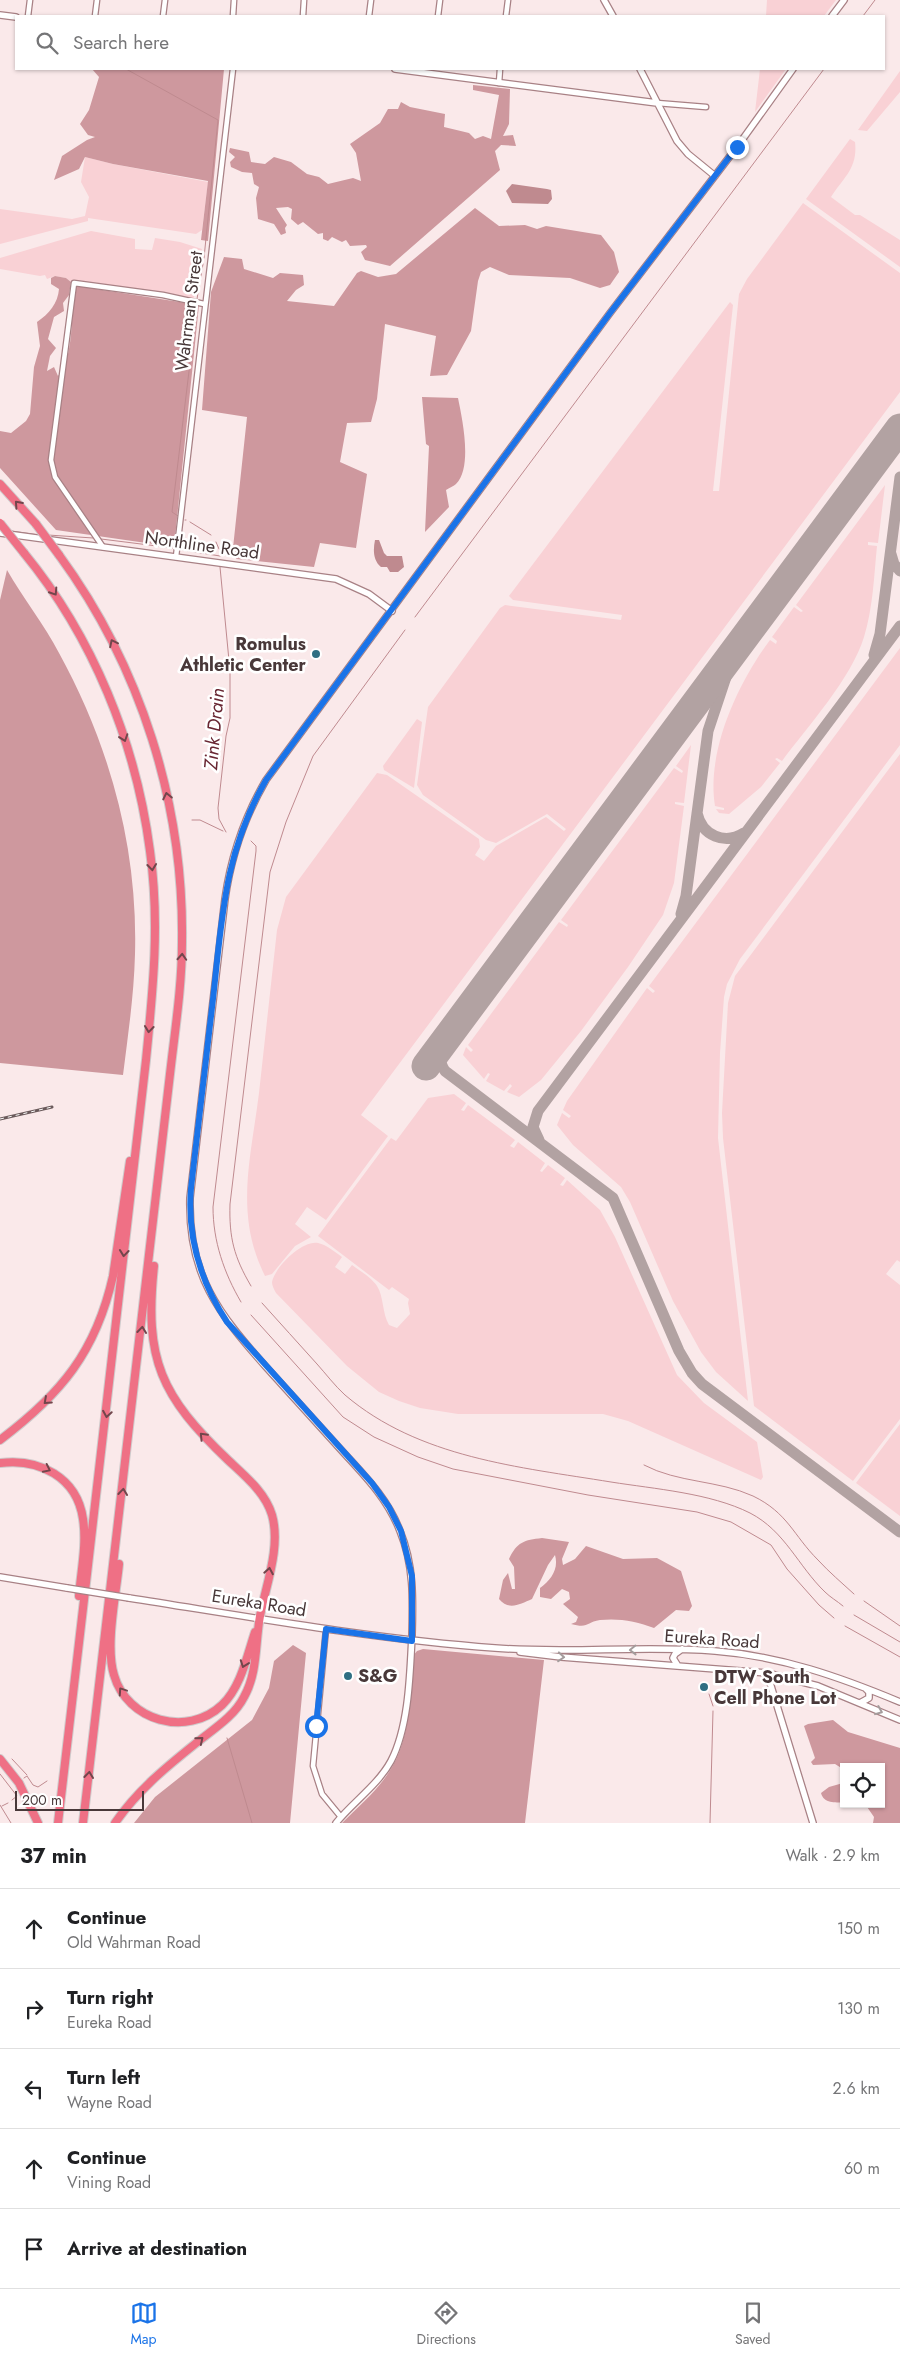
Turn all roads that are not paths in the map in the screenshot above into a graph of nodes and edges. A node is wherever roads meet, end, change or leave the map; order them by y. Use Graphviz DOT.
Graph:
graph roads {
  1 [pos="30,0"];
  2 [pos="98,0"];
  3 [pos="165,0"];
  4 [pos="234,0"];
  5 [pos="304,0"];
  6 [pos="371,0"];
  7 [pos="440,0"];
  8 [pos="508,0"];
  9 [pos="604,0"];
  10 [pos="611,0"];
  11 [pos="844,0"];
  12 [pos="609,9"];
  13 [pos="0,15"];
  14 [pos="28,15"];
  15 [pos="96,15"];
  16 [pos="163,15"];
  17 [pos="233,15"];
  18 [pos="303,15"];
  19 [pos="369,15"];
  20 [pos="438,15"];
  21 [pos="506,15"];
  22 [pos="612,15"];
  23 [pos="833,15"];
  24 [pos="15,17"];
  25 [pos="233,70"];
  26 [pos="413,70"];
  27 [pos="500,70"];
  28 [pos="641,70"];
  29 [pos="792,70"];
  30 [pos="431,71"];
  31 [pos="499,83"];
  32 [pos="657,102"];
  33 [pos="706,107"];
  34 [pos="716,176"];
  35 [pos="204,304"];
  36 [pos="0,484"];
  37 [pos="0,523"];
  38 [pos="0,533"];
  39 [pos="103,547"];
  40 [pos="176,557"];
  41 [pos="392,611"];
  42 [pos="141,1100"];
  43 [pos="167,1100"];
  44 [pos="0,1440"];
  45 [pos="0,1463"];
  46 [pos="121,1510"];
  47 [pos="0,1577"];
  48 [pos="260,1618"];
  49 [pos="326,1629"];
  50 [pos="412,1641"];
  51 [pos="682,1649"];
  52 [pos="513,1650"];
  53 [pos="678,1666"];
  54 [pos="767,1673"];
  55 [pos="75,1677"];
  56 [pos="864,1687"];
  57 [pos="900,1702"];
  58 [pos="858,1703"];
  59 [pos="900,1720"];
  60 [pos="0,1760"];
  61 [pos="341,1817"];
  62 [pos="38,1823"];
  63 [pos="58,1823"];
  64 [pos="83,1823"];
  65 [pos="115,1823"];
  66 [pos="336,1823"];
  67 [pos="813,1823"];
  1 -- 14 [label="street"];
  2 -- 15 [label="street"];
  3 -- 16 [label="street"];
  4 -- 17 [label="street"];
  5 -- 18 [label="street"];
  6 -- 19 [label="street"];
  7 -- 20 [label="street"];
  8 -- 21 [label="street"];
  9 -- 12 [label="main road"];
  10 -- 12 [label="main road"];
  11 -- 23 [label="main road"];
  12 -- 22 [label="main road"];
  13 -- 24 [label="main road"];
  25 -- 35 [label="street, Wahrman Street"];
  26 -- 30 [label="main road"];
  27 -- 31 [label="street"];
  28 -- 32 [label="main road"];
  29 -- 34 [label="main road"];
  30 -- 31 [label="main road"];
  31 -- 32 [label="main road"];
  32 -- 33 [label="street"];
  32 -- 34 [label="main road"];
  34 -- 41 [label="main road"];
  35 -- 39 [label="street"];
  35 -- 40 [label="street, Wahrman Street"];
  43 -- 36 [label="highway, one-way, bridge"];
  37 -- 42 [label="highway, one-way, bridge"];
  38 -- 39 [label="main road, Northline Road"];
  39 -- 40 [label="main road, Northline Road"];
  40 -- 41 [label="main road, Northline Road"];
  41 -- 50 [label="main road"];
  42 -- 44 [label="highway, one-way"];
  42 -- 55 [label="highway, one-way"];
  46 -- 43 [label="highway, one-way"];
  48 -- 43 [label="highway, one-way"];
  45 -- 55 [label="highway, one-way"];
  48 -- 46 [label="highway, one-way"];
  64 -- 46 [label="highway, one-way"];
  47 -- 48 [label="main road, Eureka Road, bridge"];
  48 -- 49 [label="main road, Eureka Road"];
  65 -- 48 [label="highway, one-way"];
  49 -- 50 [label="main road, Eureka Road"];
  49 -- 61 [label="street"];
  50 -- 52 [label="main road, Eureka Road"];
  50 -- 61 [label="main road"];
  51 -- 52 [label="main road, Eureka Road, one-way"];
  51 -- 53 [label="main road"];
  51 -- 56 [label="main road, Eureka Road"];
  52 -- 53 [label="main road, Eureka Road, one-way"];
  53 -- 54 [label="main road, Eureka Road"];
  54 -- 58 [label="main road, Eureka Road"];
  54 -- 67 [label="main road"];
  55 -- 63 [label="highway"];
  56 -- 57 [label="main road, Eureka Road"];
  56 -- 58 [label="main road"];
  58 -- 59 [label="main road, Eureka Road, one-way"];
  60 -- 62 [label="highway"];
  61 -- 66 [label="main road"];
}
